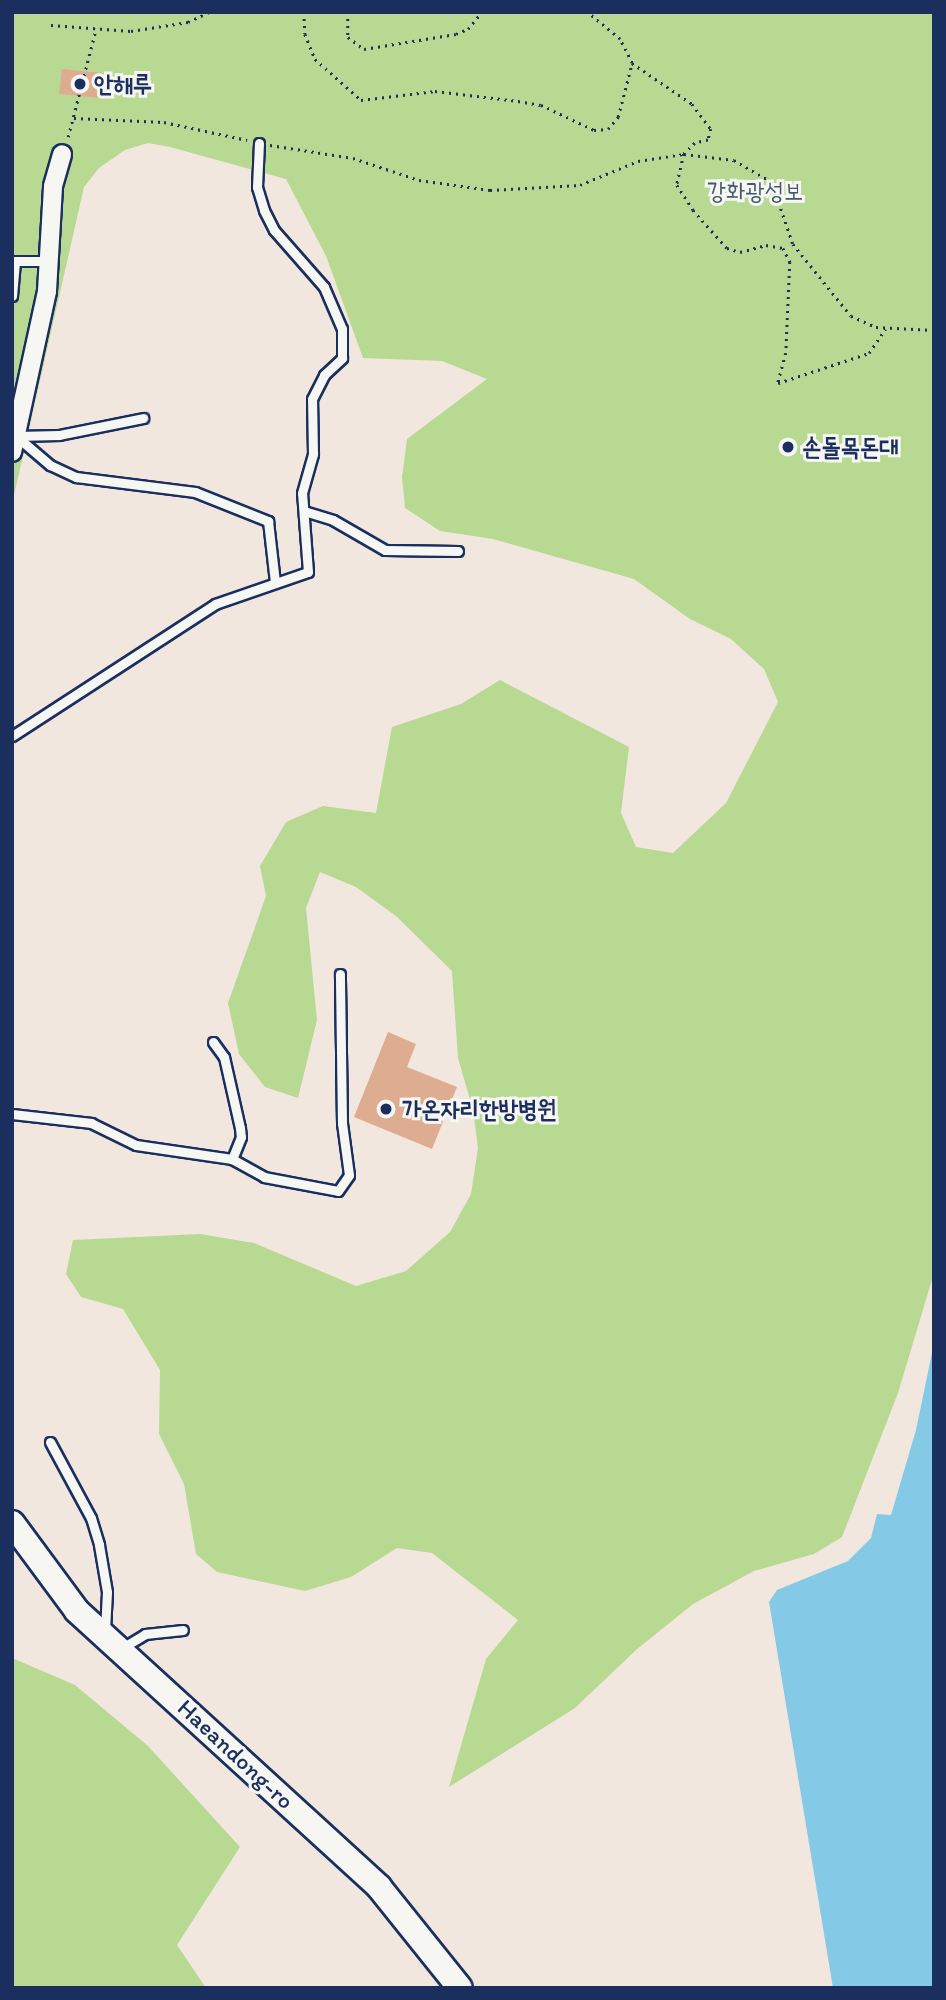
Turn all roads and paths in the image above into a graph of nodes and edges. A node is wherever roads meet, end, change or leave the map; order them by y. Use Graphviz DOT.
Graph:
graph roads {
  1 [pos="209,12"];
  2 [pos="304,12"];
  3 [pos="348,12"];
  4 [pos="482,12"];
  5 [pos="587,12"];
  6 [pos="51,25"];
  7 [pos="96,29"];
  8 [pos="632,64"];
  9 [pos="74,118"];
  10 [pos="259,143"];
  11 [pos="62,154"];
  12 [pos="684,154"];
  13 [pos="13,261"];
  14 [pos="49,261"];
  15 [pos="12,296"];
  16 [pos="886,327"];
  17 [pos="934,330"];
  18 [pos="143,418"];
  19 [pos="14,444"];
  20 [pos="304,511"];
  21 [pos="458,551"];
  22 [pos="275,582"];
  23 [pos="12,736"];
  24 [pos="340,974"];
  25 [pos="213,1042"];
  26 [pos="12,1114"];
  27 [pos="232,1159"];
  28 [pos="50,1442"];
  29 [pos="12,1522"];
  30 [pos="183,1630"];
  31 [pos="113,1643"];
  32 [pos="460,1988"];
  1 -- 7 [label="path"];
  2 -- 8 [label="path"];
  3 -- 4 [label="path"];
  5 -- 8 [label="path"];
  6 -- 7 [label="path"];
  7 -- 9 [label="path"];
  8 -- 12 [label="path"];
  9 -- 10 [label="path"];
  9 -- 11 [label="path"];
  10 -- 12 [label="path"];
  10 -- 20 [label="lane"];
  11 -- 14 [label="street"];
  12 -- 16 [label="path"];
  12 -- 16 [label="path"];
  13 -- 14 [label="lane"];
  13 -- 15 [label="lane"];
  14 -- 19 [label="street"];
  16 -- 17 [label="path"];
  18 -- 19 [label="lane"];
  19 -- 22 [label="lane"];
  20 -- 21 [label="lane"];
  20 -- 22 [label="lane"];
  22 -- 23 [label="lane"];
  24 -- 27 [label="lane"];
  25 -- 27 [label="lane"];
  26 -- 27 [label="lane"];
  28 -- 31 [label="lane"];
  29 -- 31 [label="main road, Haeandong-ro"];
  30 -- 31 [label="lane"];
  31 -- 32 [label="main road, Haeandong-ro"];
}
